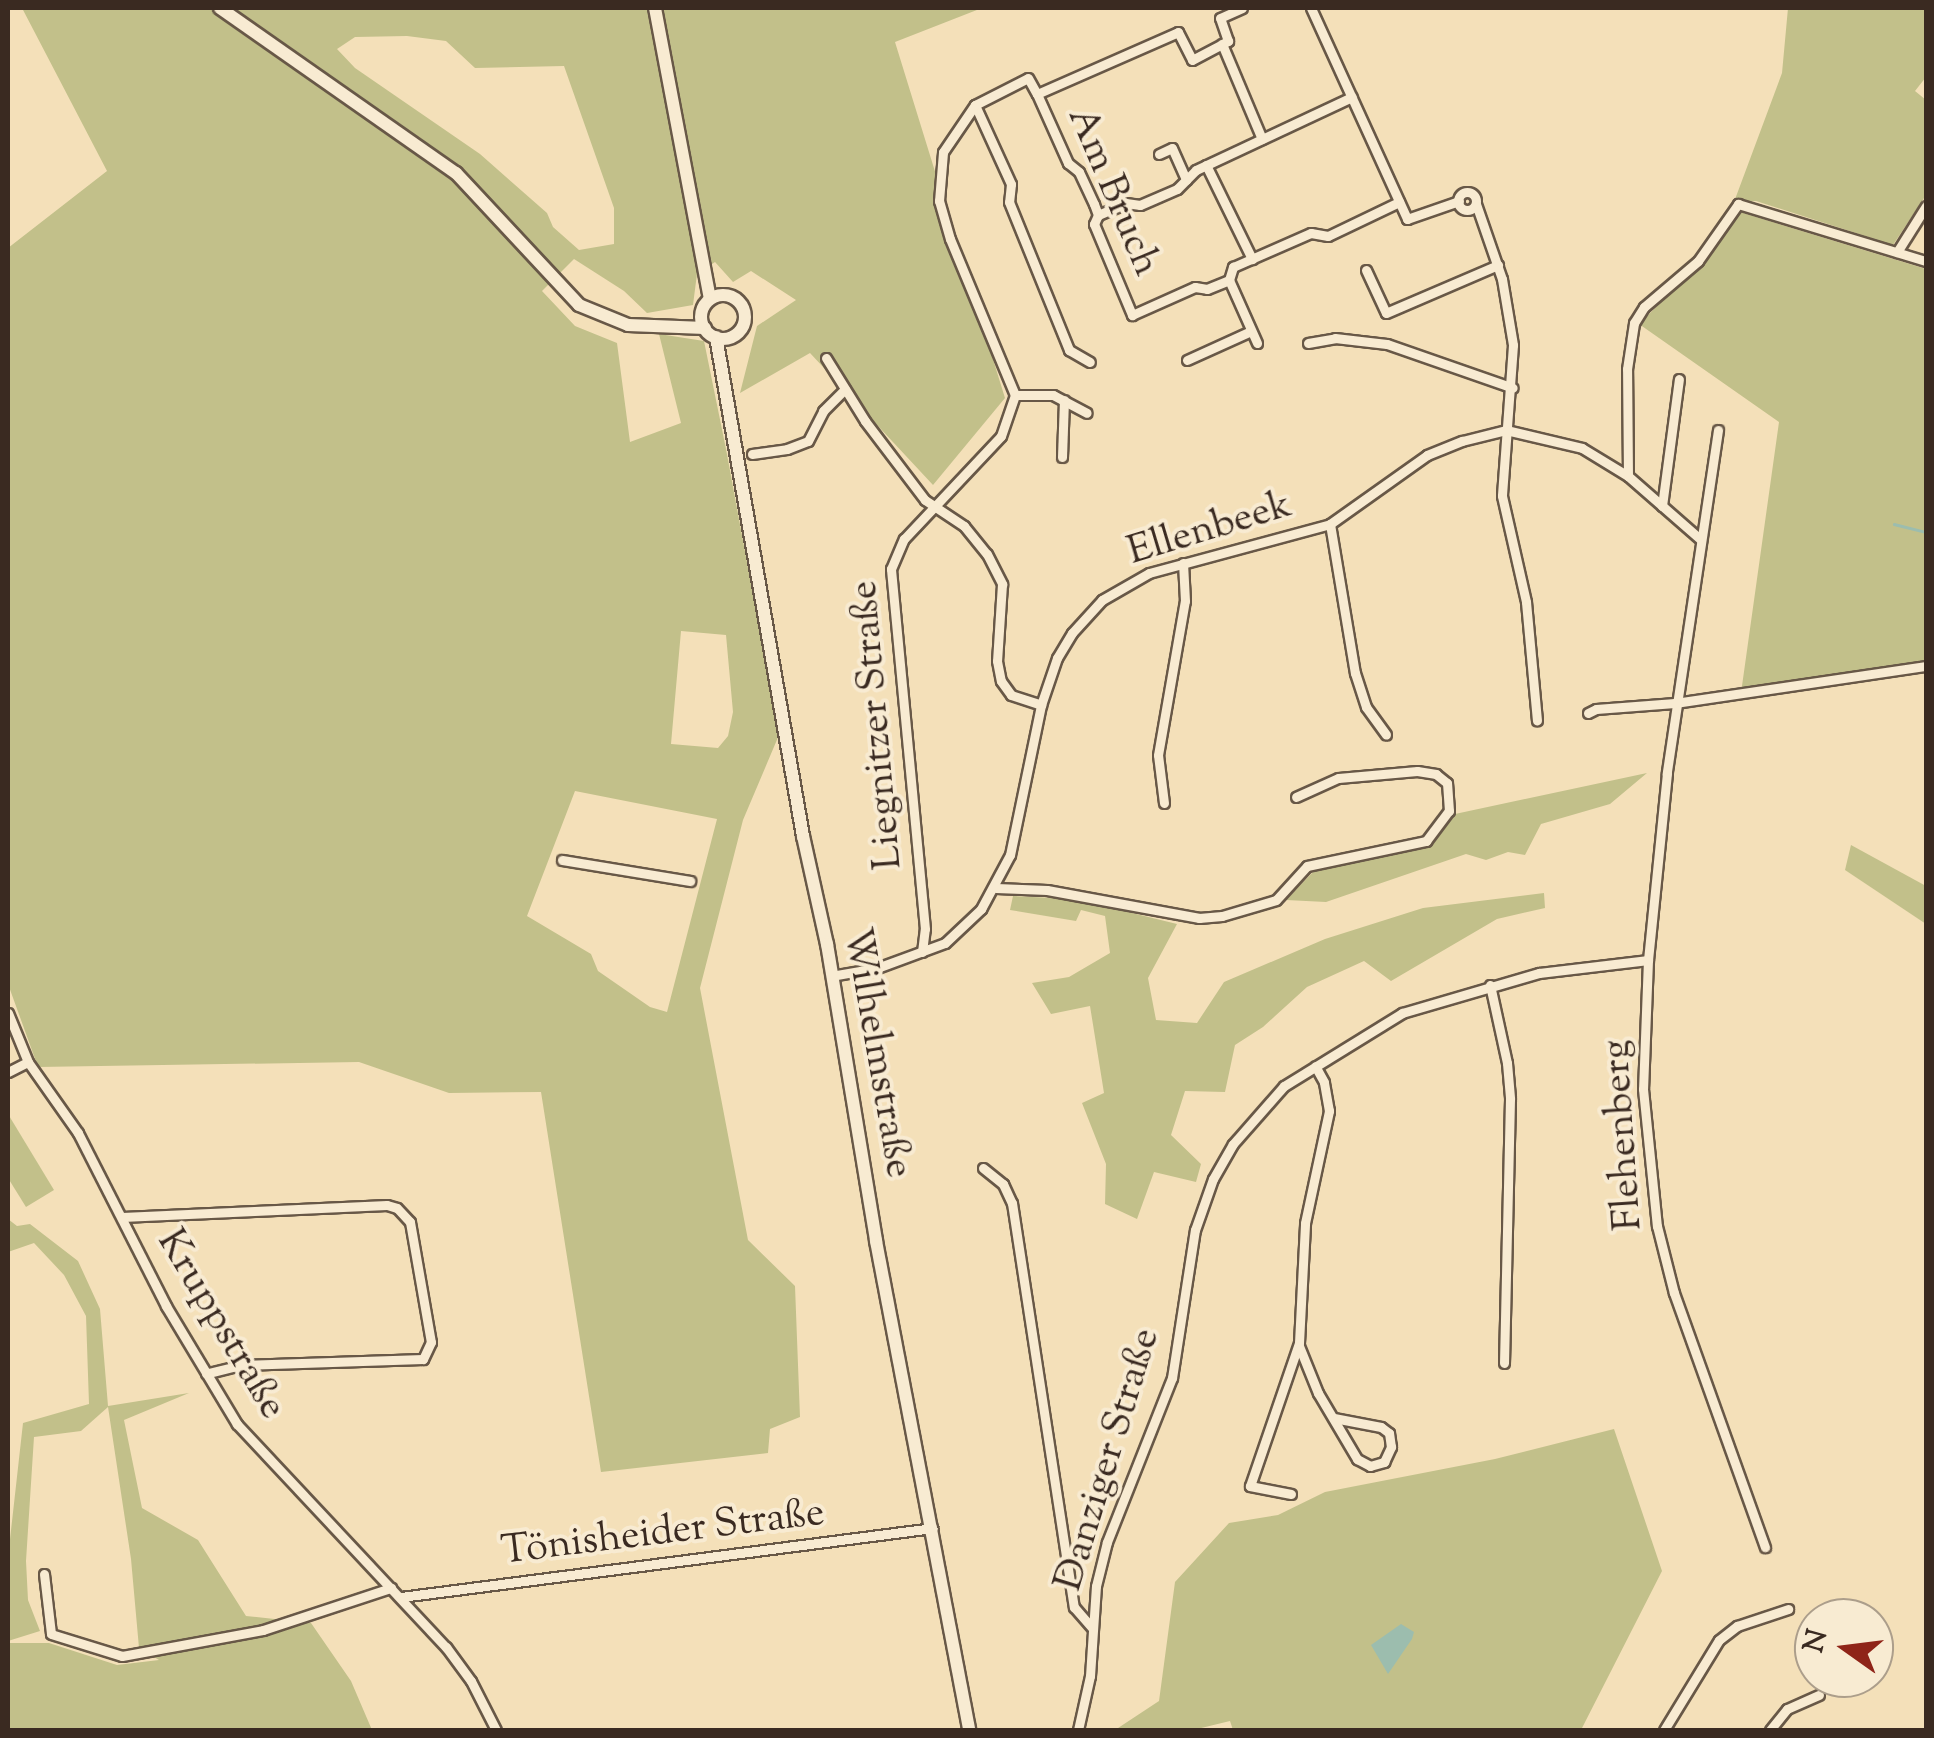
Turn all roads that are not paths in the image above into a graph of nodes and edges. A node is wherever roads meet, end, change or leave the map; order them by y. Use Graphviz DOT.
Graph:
graph roads {
  1 [pos="220,8"];
  2 [pos="656,8"];
  3 [pos="1242,8"];
  4 [pos="1312,8"];
  5 [pos="1222,44"];
  6 [pos="1037,94"];
  7 [pos="1352,97"];
  8 [pos="975,105"];
  9 [pos="1262,139"];
  10 [pos="1159,154"];
  11 [pos="1206,166"];
  12 [pos="1186,180"];
  13 [pos="1399,202"];
  14 [pos="1926,206"];
  15 [pos="1098,215"];
  16 [pos="1896,252"];
  17 [pos="1252,259"];
  18 [pos="1926,261"];
  19 [pos="1498,265"];
  20 [pos="1366,270"];
  21 [pos="1228,280"];
  22 [pos="708,304"];
  23 [pos="672,325"];
  24 [pos="1251,331"];
  25 [pos="713,333"];
  26 [pos="1257,343"];
  27 [pos="1308,344"];
  28 [pos="826,358"];
  29 [pos="1188,360"];
  30 [pos="1090,362"];
  31 [pos="1679,380"];
  32 [pos="1513,388"];
  33 [pos="845,389"];
  34 [pos="1015,395"];
  35 [pos="1064,400"];
  36 [pos="1087,412"];
  37 [pos="1506,430"];
  38 [pos="1718,430"];
  39 [pos="752,454"];
  40 [pos="1062,457"];
  41 [pos="1628,476"];
  42 [pos="1662,506"];
  43 [pos="935,507"];
  44 [pos="1330,524"];
  45 [pos="1700,539"];
  46 [pos="1183,562"];
  47 [pos="1926,666"];
  48 [pos="1675,703"];
  49 [pos="1041,705"];
  50 [pos="1588,714"];
  51 [pos="1537,720"];
  52 [pos="1386,734"];
  53 [pos="1296,797"];
  54 [pos="1164,803"];
  55 [pos="562,860"];
  56 [pos="690,881"];
  57 [pos="996,888"];
  58 [pos="922,952"];
  59 [pos="1648,960"];
  60 [pos="832,976"];
  61 [pos="1490,985"];
  62 [pos="8,1013"];
  63 [pos="28,1062"];
  64 [pos="1315,1066"];
  65 [pos="8,1072"];
  66 [pos="983,1168"];
  67 [pos="122,1217"];
  68 [pos="1299,1343"];
  69 [pos="1504,1363"];
  70 [pos="206,1374"];
  71 [pos="1334,1418"];
  72 [pos="1292,1494"];
  73 [pos="933,1528"];
  74 [pos="1766,1546"];
  75 [pos="44,1574"];
  76 [pos="391,1588"];
  77 [pos="401,1597"];
  78 [pos="1788,1610"];
  79 [pos="1092,1628"];
  80 [pos="1812,1698"];
  81 [pos="496,1730"];
  82 [pos="969,1730"];
  83 [pos="1078,1730"];
  84 [pos="1664,1730"];
  85 [pos="1770,1730"];
  1 -- 23 [label="main road"];
  2 -- 22 [label="main road"];
  3 -- 5 [label="street"];
  4 -- 7 [label="street"];
  5 -- 6 [label="street"];
  5 -- 9 [label="street"];
  6 -- 8 [label="street"];
  6 -- 15 [label="street, Am Bruch"];
  7 -- 9 [label="street"];
  7 -- 13 [label="street"];
  8 -- 30 [label="street"];
  8 -- 34 [label="street"];
  9 -- 11 [label="street"];
  10 -- 12 [label="street"];
  11 -- 12 [label="street"];
  11 -- 17 [label="street"];
  12 -- 15 [label="street"];
  13 -- 17 [label="street"];
  13 -- 19 [label="street"];
  14 -- 16 [label="street"];
  15 -- 21 [label="street, Am Bruch"];
  16 -- 18 [label="street"];
  16 -- 41 [label="street"];
  17 -- 21 [label="street"];
  19 -- 20 [label="street"];
  19 -- 32 [label="street"];
  21 -- 24 [label="street"];
  22 -- 23 [label="main road"];
  22 -- 25 [label="main road"];
  22 -- 25 [label="main road"];
  23 -- 25 [label="main road"];
  24 -- 26 [label="street"];
  24 -- 29 [label="street"];
  25 -- 60 [label="main road, Wilhelmstraße"];
  27 -- 32 [label="street"];
  28 -- 33 [label="street"];
  31 -- 42 [label="street"];
  32 -- 37 [label="street"];
  33 -- 39 [label="street"];
  33 -- 43 [label="street"];
  34 -- 35 [label="street"];
  34 -- 43 [label="street, Liegnitzer Straße"];
  35 -- 36 [label="street"];
  35 -- 40 [label="street"];
  37 -- 41 [label="street, Ellenbeek"];
  37 -- 44 [label="street, Ellenbeek"];
  37 -- 51 [label="street"];
  38 -- 45 [label="street, Flehenberg"];
  41 -- 42 [label="street, Ellenbeek"];
  42 -- 45 [label="street, Ellenbeek"];
  43 -- 49 [label="street"];
  43 -- 58 [label="street, Liegnitzer Straße"];
  44 -- 46 [label="street, Ellenbeek"];
  44 -- 52 [label="street"];
  45 -- 48 [label="street, Flehenberg"];
  46 -- 49 [label="street, Ellenbeek"];
  46 -- 54 [label="street"];
  47 -- 48 [label="street"];
  48 -- 50 [label="street"];
  48 -- 59 [label="street, Flehenberg"];
  49 -- 57 [label="street, Ellenbeek"];
  53 -- 57 [label="street"];
  55 -- 56 [label="street"];
  57 -- 58 [label="street, Ellenbeek"];
  58 -- 60 [label="street, Ellenbeek"];
  59 -- 61 [label="street, Danziger Straße"];
  59 -- 74 [label="street, Flehenberg"];
  60 -- 73 [label="main road, Wilhelmstraße"];
  61 -- 64 [label="street, Danziger Straße"];
  61 -- 69 [label="street"];
  62 -- 63 [label="street, Kruppstraße"];
  63 -- 65 [label="street"];
  63 -- 67 [label="street, Kruppstraße"];
  64 -- 68 [label="street"];
  64 -- 79 [label="street, Danziger Straße"];
  66 -- 79 [label="street"];
  67 -- 70 [label="street, Kruppstraße"];
  67 -- 70 [label="street"];
  68 -- 71 [label="street"];
  68 -- 72 [label="street"];
  70 -- 76 [label="street, Kruppstraße"];
  71 -- 71 [label="street"];
  73 -- 77 [label="street, Tönisheider Straße"];
  73 -- 82 [label="main road, Wilhelmstraße"];
  75 -- 76 [label="street"];
  76 -- 77 [label="street, Kruppstraße"];
  77 -- 81 [label="street, Kruppstraße"];
  78 -- 84 [label="street"];
  79 -- 83 [label="street, Danziger Straße"];
  80 -- 85 [label="street"];
}
